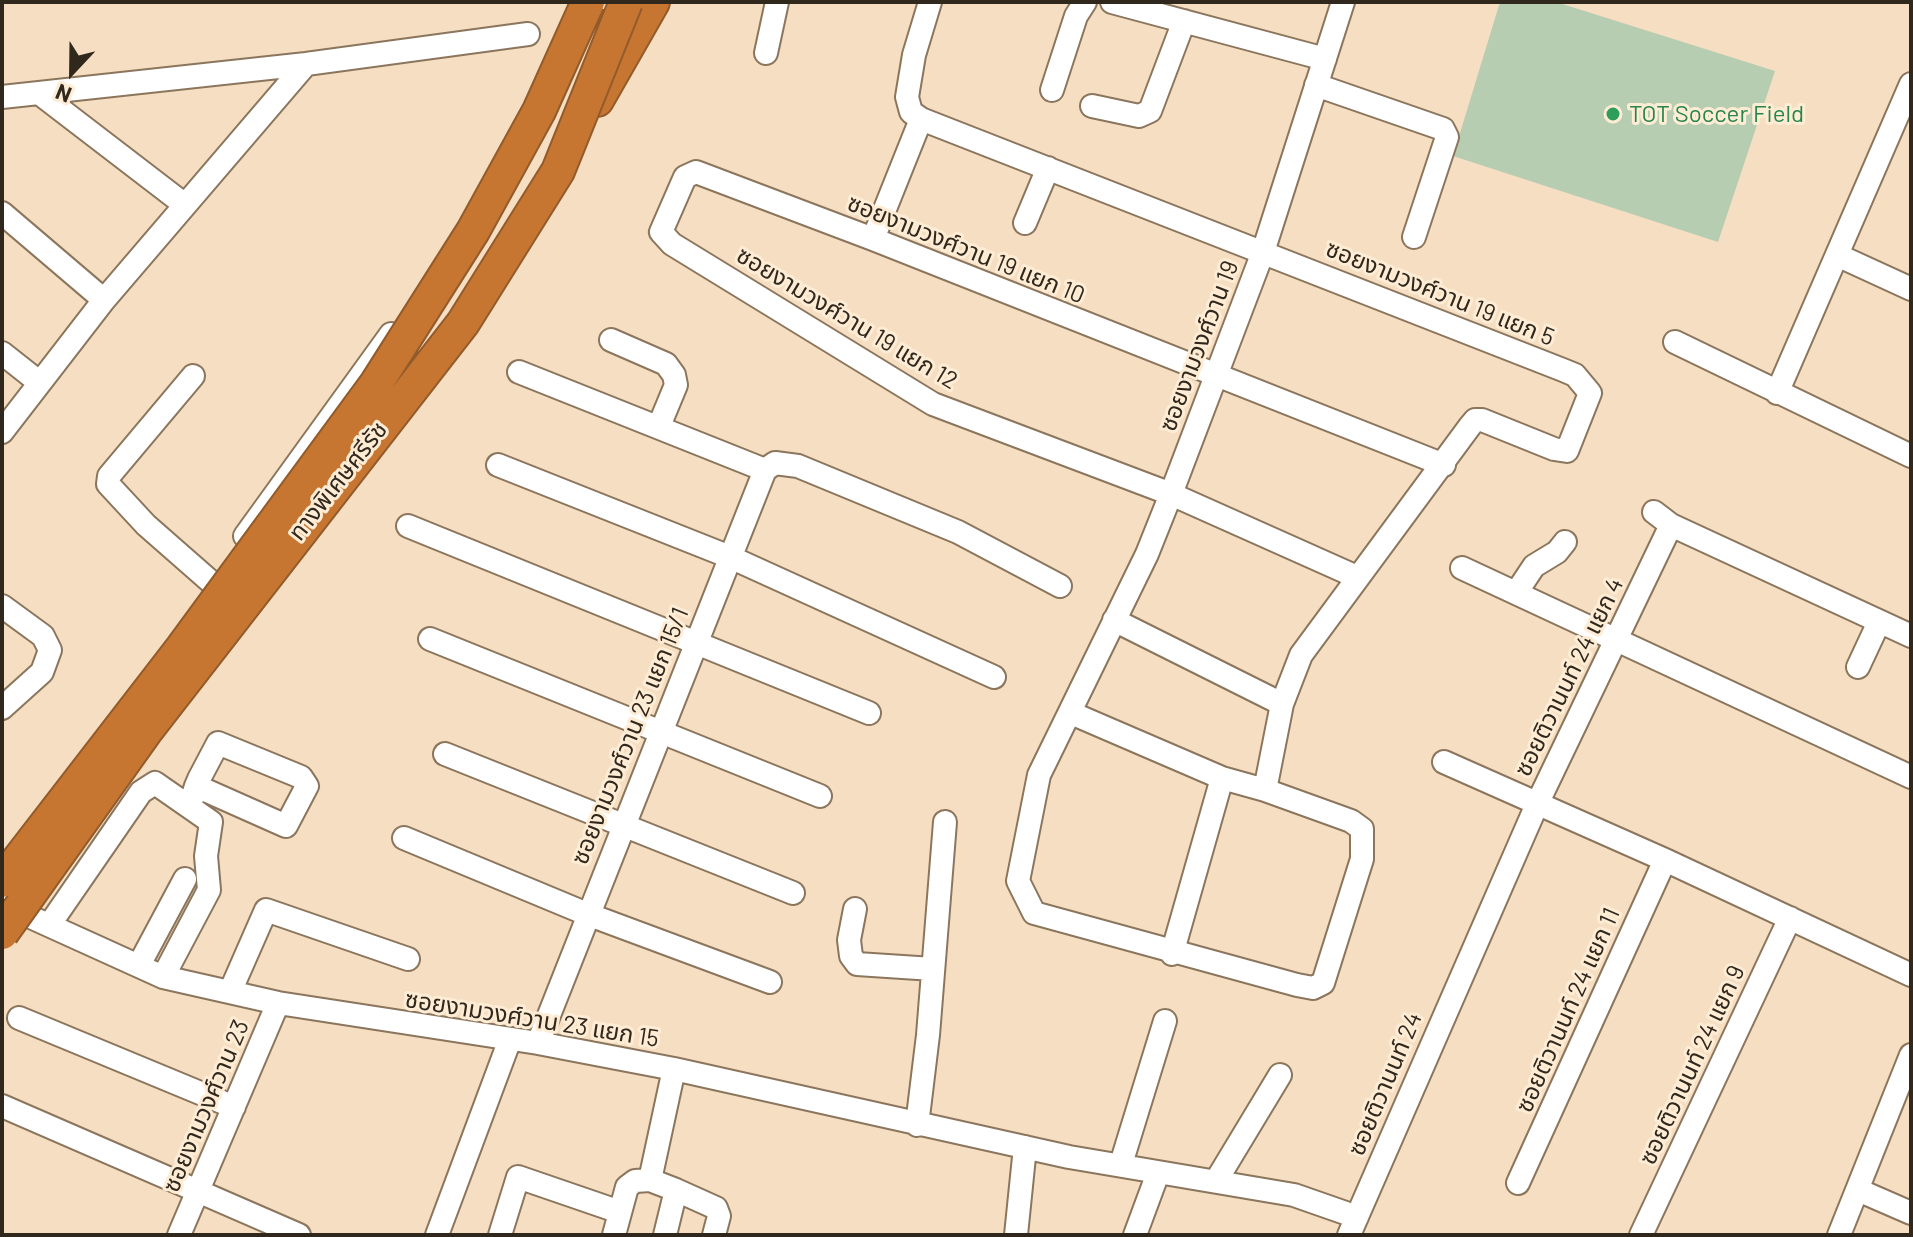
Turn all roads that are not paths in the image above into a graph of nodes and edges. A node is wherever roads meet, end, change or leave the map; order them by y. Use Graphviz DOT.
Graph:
graph roads {
  1 [pos="588,2"];
  2 [pos="598,2"];
  3 [pos="626,2"];
  4 [pos="653,2"];
  5 [pos="777,2"];
  6 [pos="930,2"];
  7 [pos="1085,2"];
  8 [pos="1112,2"];
  9 [pos="1343,2"];
  10 [pos="1184,21"];
  11 [pos="528,34"];
  12 [pos="766,53"];
  13 [pos="1325,59"];
  14 [pos="306,64"];
  15 [pos="1911,84"];
  16 [pos="1316,85"];
  17 [pos="1052,90"];
  18 [pos="39,93"];
  19 [pos="2,97"];
  20 [pos="1092,106"];
  21 [pos="1904,118"];
  22 [pos="921,119"];
  23 [pos="1048,168"];
  24 [pos="558,171"];
  25 [pos="696,172"];
  26 [pos="185,205"];
  27 [pos="2,213"];
  28 [pos="1025,223"];
  29 [pos="1414,237"];
  30 [pos="873,239"];
  31 [pos="1263,252"];
  32 [pos="1837,255"];
  33 [pos="1911,289"];
  34 [pos="104,300"];
  35 [pos="611,340"];
  36 [pos="1675,342"];
  37 [pos="2,353"];
  38 [pos="519,372"];
  39 [pos="193,376"];
  40 [pos="1216,376"];
  41 [pos="40,383"];
  42 [pos="1777,393"];
  43 [pos="659,426"];
  44 [pos="2,432"];
  45 [pos="1911,456"];
  46 [pos="498,465"];
  47 [pos="1444,465"];
  48 [pos="775,467"];
  49 [pos="1171,494"];
  50 [pos="408,526"];
  51 [pos="1565,542"];
  52 [pos="730,557"];
  53 [pos="1462,568"];
  54 [pos="1357,577"];
  55 [pos="211,582"];
  56 [pos="1060,586"];
  57 [pos="1516,593"];
  58 [pos="2,606"];
  59 [pos="1114,620"];
  60 [pos="1879,622"];
  61 [pos="1911,636"];
  62 [pos="430,639"];
  63 [pos="1616,640"];
  64 [pos="693,643"];
  65 [pos="1858,667"];
  66 [pos="994,677"];
  67 [pos="1282,704"];
  68 [pos="2,708"];
  69 [pos="869,713"];
  70 [pos="1071,713"];
  71 [pos="658,733"];
  72 [pos="445,754"];
  73 [pos="1444,762"];
  74 [pos="1911,777"];
  75 [pos="1222,778"];
  76 [pos="1265,790"];
  77 [pos="193,796"];
  78 [pos="820,796"];
  79 [pos="1538,802"];
  80 [pos="945,822"];
  81 [pos="622,825"];
  82 [pos="404,838"];
  83 [pos="1665,860"];
  84 [pos="2,869"];
  85 [pos="185,879"];
  86 [pos="2,881"];
  87 [pos="793,893"];
  88 [pos="2,904"];
  89 [pos="855,909"];
  90 [pos="587,914"];
  91 [pos="1790,918"];
  92 [pos="50,924"];
  93 [pos="2,933"];
  94 [pos="1172,954"];
  95 [pos="408,959"];
  96 [pos="139,965"];
  97 [pos="933,969"];
  98 [pos="1911,975"];
  99 [pos="163,977"];
  100 [pos="770,982"];
  101 [pos="230,992"];
  102 [pos="278,1003"];
  103 [pos="19,1018"];
  104 [pos="1165,1021"];
  105 [pos="509,1042"];
  106 [pos="538,1043"];
  107 [pos="1911,1055"];
  108 [pos="674,1069"];
  109 [pos="1280,1075"];
  110 [pos="775,1093"];
  111 [pos="2,1106"];
  112 [pos="234,1107"];
  113 [pos="917,1125"];
  114 [pos="1025,1147"];
  115 [pos="1121,1164"];
  116 [pos="1158,1173"];
  117 [pos="650,1180"];
  118 [pos="1216,1181"];
  119 [pos="1518,1183"];
  120 [pos="676,1190"];
  121 [pos="1858,1190"];
  122 [pos="197,1192"];
  123 [pos="620,1212"];
  124 [pos="1911,1213"];
  125 [pos="1355,1229"];
  126 [pos="179,1235"];
  127 [pos="299,1235"];
  128 [pos="437,1235"];
  129 [pos="500,1235"];
  130 [pos="614,1235"];
  131 [pos="665,1235"];
  132 [pos="714,1235"];
  133 [pos="1016,1235"];
  134 [pos="1135,1235"];
  135 [pos="1641,1235"];
  136 [pos="1839,1235"];
  1 -- 86 [label="highway, ทางพิเศษศรีรัช, bridge"];
  2 -- 55 [label="street"];
  3 -- 24 [label="highway, ทางพิเศษศรีรัช, bridge"];
  4 -- 24 [label="highway, bridge"];
  5 -- 12 [label="street"];
  6 -- 22 [label="street"];
  7 -- 17 [label="street"];
  8 -- 10 [label="street"];
  9 -- 13 [label="street"];
  10 -- 13 [label="street"];
  10 -- 20 [label="street"];
  11 -- 14 [label="street"];
  13 -- 16 [label="street"];
  14 -- 18 [label="street"];
  14 -- 26 [label="street"];
  15 -- 21 [label="street"];
  16 -- 29 [label="street"];
  16 -- 31 [label="street"];
  18 -- 19 [label="street"];
  18 -- 26 [label="street"];
  21 -- 32 [label="street"];
  22 -- 23 [label="street, ซอยงามวงศ์วาน 19"];
  22 -- 30 [label="street"];
  23 -- 28 [label="street"];
  23 -- 31 [label="street, ซอยงามวงศ์วาน 19"];
  24 -- 93 [label="highway, ทางพิเศษศรีรัช, bridge"];
  25 -- 30 [label="street, ซอยงามวงศ์วาน 19 แยก 10"];
  25 -- 49 [label="street, ซอยงามวงศ์วาน 19 แยก 12"];
  26 -- 34 [label="street"];
  27 -- 34 [label="street"];
  30 -- 40 [label="street, ซอยงามวงศ์วาน 19 แยก 10"];
  31 -- 40 [label="street, ซอยงามวงศ์วาน 19"];
  31 -- 47 [label="street, ซอยงามวงศ์วาน 19 แยก 5"];
  32 -- 33 [label="street"];
  32 -- 42 [label="street"];
  34 -- 41 [label="street"];
  35 -- 43 [label="street"];
  36 -- 42 [label="street"];
  37 -- 41 [label="street"];
  38 -- 43 [label="street"];
  39 -- 55 [label="street"];
  40 -- 47 [label="street, ซอยงามวงศ์วาน 19 แยก 10"];
  40 -- 49 [label="street, ซอยงามวงศ์วาน 19"];
  41 -- 44 [label="street"];
  42 -- 45 [label="street"];
  43 -- 48 [label="street"];
  46 -- 52 [label="street"];
  47 -- 54 [label="street"];
  48 -- 52 [label="street, ซอยงามวงศ์วาน 23 แยก 15/1"];
  48 -- 56 [label="street"];
  49 -- 54 [label="street"];
  49 -- 59 [label="street, ซอยงามวงศ์วาน 19"];
  50 -- 64 [label="street"];
  51 -- 57 [label="street"];
  52 -- 64 [label="street, ซอยงามวงศ์วาน 23 แยก 15/1"];
  52 -- 66 [label="street"];
  53 -- 57 [label="street"];
  54 -- 67 [label="street"];
  55 -- 84 [label="street"];
  57 -- 63 [label="street"];
  58 -- 68 [label="street"];
  59 -- 67 [label="street"];
  59 -- 70 [label="street, ซอยงามวงศ์วาน 19"];
  60 -- 61 [label="street"];
  60 -- 63 [label="street, ซอยติวานนท์ 24 แยก 4"];
  60 -- 65 [label="street"];
  62 -- 71 [label="street"];
  63 -- 74 [label="street"];
  63 -- 79 [label="street, ซอยติวานนท์ 24 แยก 4"];
  64 -- 69 [label="street"];
  64 -- 71 [label="street, ซอยงามวงศ์วาน 23 แยก 15/1"];
  67 -- 76 [label="street"];
  70 -- 75 [label="street"];
  70 -- 94 [label="street, ซอยงามวงศ์วาน 19"];
  71 -- 78 [label="street"];
  71 -- 81 [label="street, ซอยงามวงศ์วาน 23 แยก 15/1"];
  72 -- 81 [label="street"];
  73 -- 79 [label="street, ซอยติวานนท์ 24 แยก 4"];
  75 -- 76 [label="street"];
  75 -- 94 [label="street"];
  76 -- 94 [label="street"];
  77 -- 77 [label="street"];
  77 -- 92 [label="street"];
  77 -- 99 [label="street"];
  79 -- 83 [label="street"];
  79 -- 125 [label="street, ซอยติวานนท์ 24"];
  80 -- 97 [label="street"];
  81 -- 87 [label="street"];
  81 -- 90 [label="street, ซอยงามวงศ์วาน 23 แยก 15/1"];
  82 -- 90 [label="street"];
  83 -- 91 [label="street"];
  83 -- 119 [label="street, ซอยติวานนท์ 24 แยก 11"];
  85 -- 96 [label="street"];
  88 -- 92 [label="street, ซอยงามวงศ์วาน 23"];
  89 -- 97 [label="street"];
  90 -- 100 [label="street"];
  90 -- 106 [label="street, ซอยงามวงศ์วาน 23 แยก 15/1"];
  91 -- 98 [label="street"];
  91 -- 135 [label="street, ซอยติวานนท์ 24 แยก 9"];
  92 -- 96 [label="street, ซอยงามวงศ์วาน 23"];
  95 -- 101 [label="street"];
  96 -- 99 [label="street, ซอยงามวงศ์วาน 23"];
  97 -- 113 [label="street"];
  99 -- 101 [label="street, ซอยงามวงศ์วาน 23"];
  101 -- 102 [label="street, ซอยงามวงศ์วาน 23"];
  102 -- 105 [label="street, ซอยงามวงศ์วาน 23 แยก 15"];
  102 -- 112 [label="street, ซอยงามวงศ์วาน 23"];
  103 -- 112 [label="street"];
  104 -- 115 [label="street"];
  105 -- 106 [label="street, ซอยงามวงศ์วาน 23 แยก 15"];
  105 -- 128 [label="street"];
  106 -- 108 [label="street, ซอยงามวงศ์วาน 23 แยก 15"];
  107 -- 121 [label="street"];
  108 -- 110 [label="street, ซอยงามวงศ์วาน 23 แยก 15"];
  108 -- 117 [label="street"];
  109 -- 118 [label="street"];
  110 -- 113 [label="street, ซอยติวานนท์ 24"];
  111 -- 122 [label="street"];
  112 -- 122 [label="street, ซอยงามวงศ์วาน 23"];
  113 -- 114 [label="street, ซอยติวานนท์ 24"];
  114 -- 115 [label="street, ซอยติวานนท์ 24"];
  114 -- 133 [label="street"];
  115 -- 116 [label="street, ซอยติวานนท์ 24"];
  116 -- 118 [label="street, ซอยติวานนท์ 24"];
  116 -- 134 [label="street"];
  117 -- 120 [label="street"];
  117 -- 123 [label="street"];
  118 -- 125 [label="street, ซอยติวานนท์ 24"];
  120 -- 131 [label="street"];
  120 -- 132 [label="street"];
  121 -- 124 [label="street"];
  121 -- 136 [label="street"];
  122 -- 126 [label="street, ซอยงามวงศ์วาน 23"];
  122 -- 127 [label="street"];
  123 -- 129 [label="street"];
  123 -- 130 [label="street"];
}
